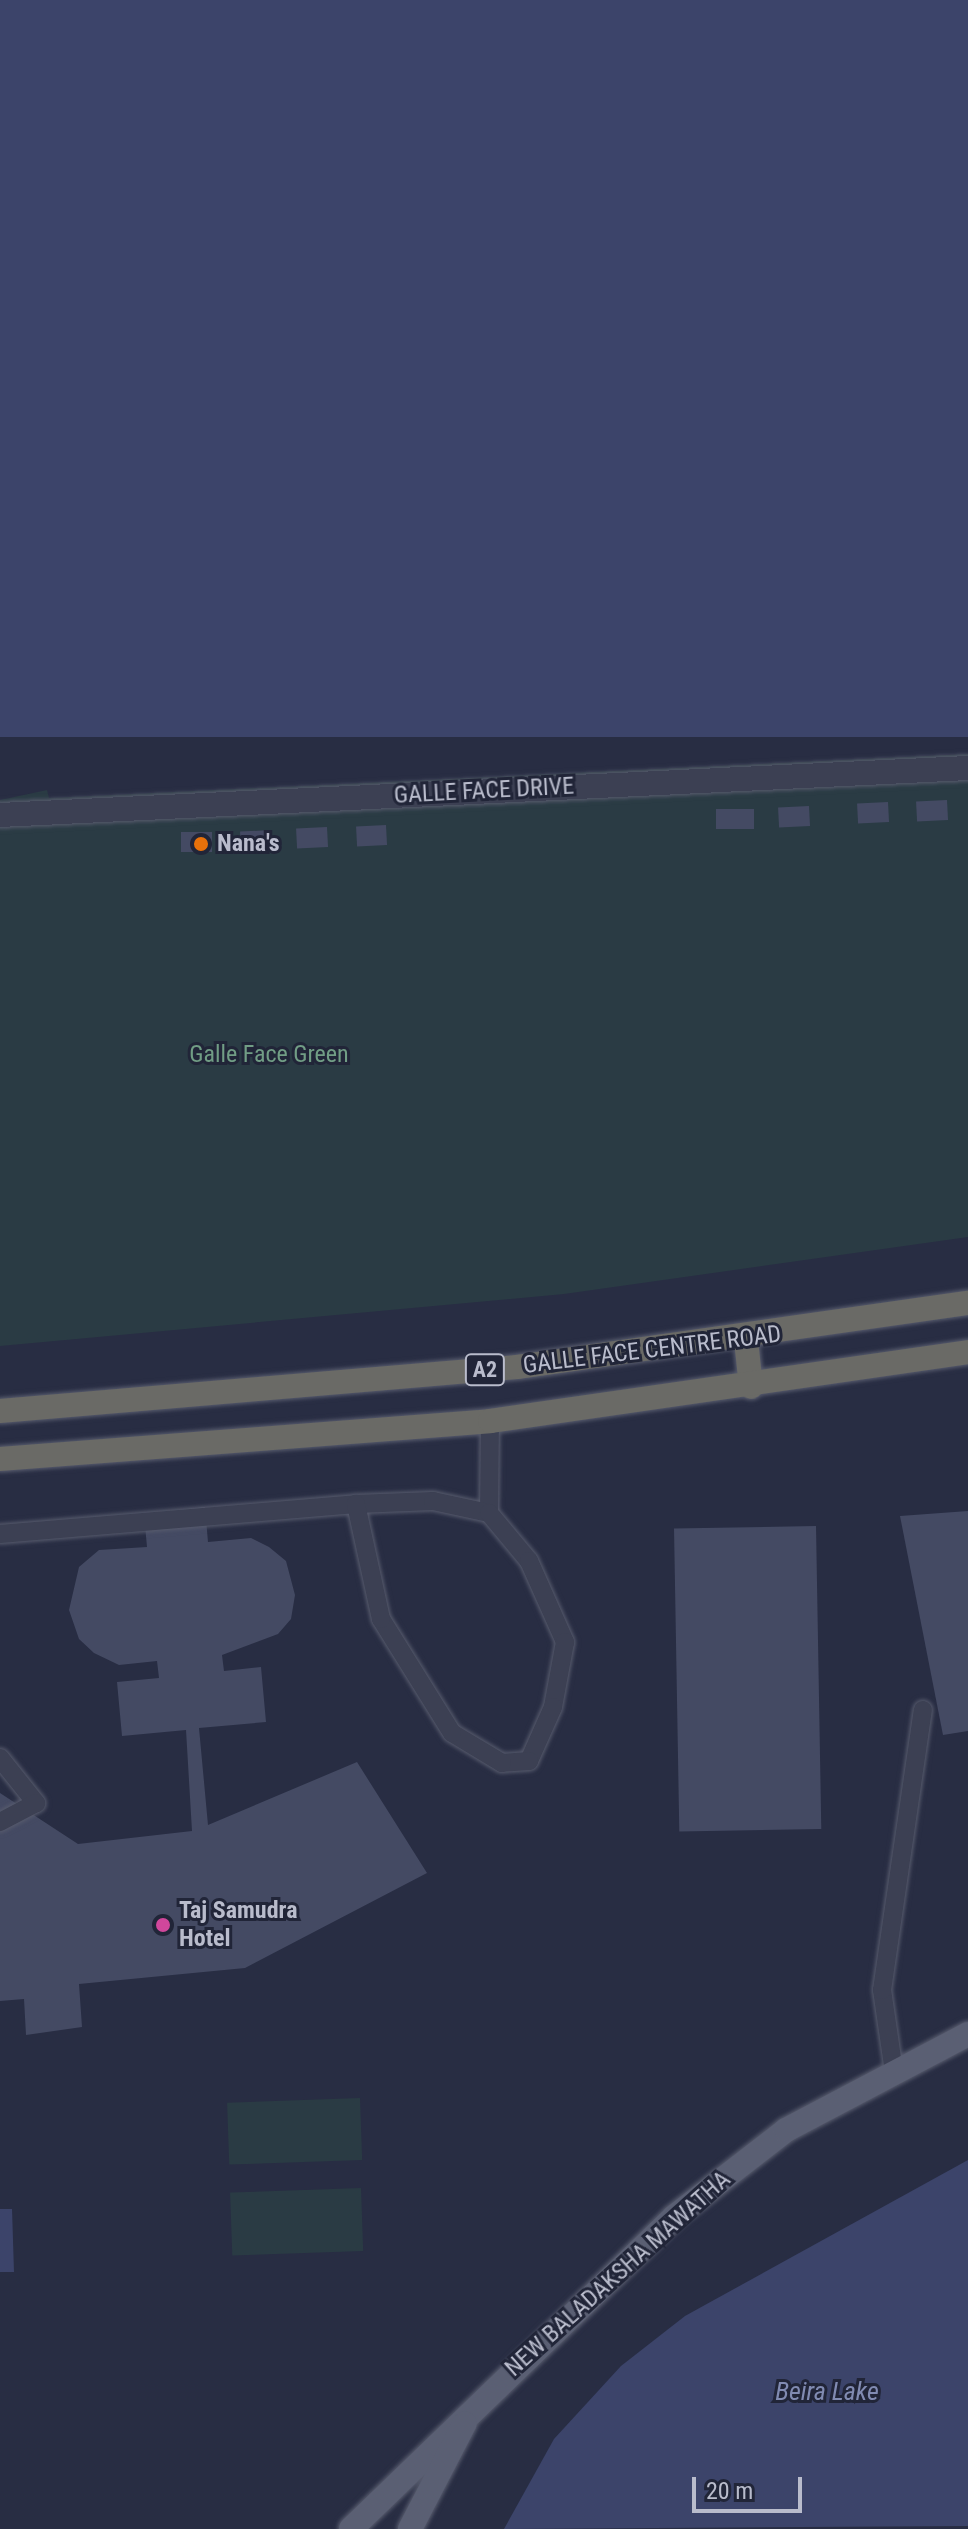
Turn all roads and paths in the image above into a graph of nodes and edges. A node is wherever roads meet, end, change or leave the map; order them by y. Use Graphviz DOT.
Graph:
graph roads {
  1 [pos="968,768"];
  2 [pos="0,815"];
  3 [pos="968,1303"];
  4 [pos="746,1340"];
  5 [pos="968,1352"];
  6 [pos="751,1387"];
  7 [pos="0,1411"];
  8 [pos="490,1421"];
  9 [pos="0,1459"];
  10 [pos="356,1504"];
  11 [pos="489,1513"];
  12 [pos="0,1534"];
  13 [pos="923,1710"];
  14 [pos="0,1758"];
  15 [pos="0,1822"];
  16 [pos="968,2034"];
  17 [pos="894,2072"];
  18 [pos="478,2399"];
  19 [pos="351,2529"];
  20 [pos="410,2529"];
  1 -- 2 [label="street, GALLE FACE DRIVE"];
  3 -- 4 [label="highway, GALLE FACE CENTRE ROAD / A2"];
  4 -- 6 [label="highway"];
  4 -- 7 [label="highway, GALLE FACE CENTRE ROAD / A2"];
  5 -- 6 [label="highway, GALLE FACE CENTRE ROAD / A2"];
  6 -- 8 [label="highway, GALLE FACE CENTRE ROAD / A2"];
  8 -- 9 [label="highway, GALLE FACE CENTRE ROAD / A2"];
  8 -- 11 [label="lane"];
  10 -- 11 [label="lane"];
  10 -- 11 [label="lane"];
  10 -- 12 [label="lane"];
  13 -- 17 [label="lane"];
  14 -- 15 [label="lane"];
  16 -- 17 [label="main road, NEW BALADAKSHA MAWATHA"];
  17 -- 18 [label="main road, NEW BALADAKSHA MAWATHA"];
  18 -- 19 [label="main road, NEW BALADAKSHA MAWATHA"];
  18 -- 20 [label="main road, NEW BALADAKSHA MAWATHA"];
}
